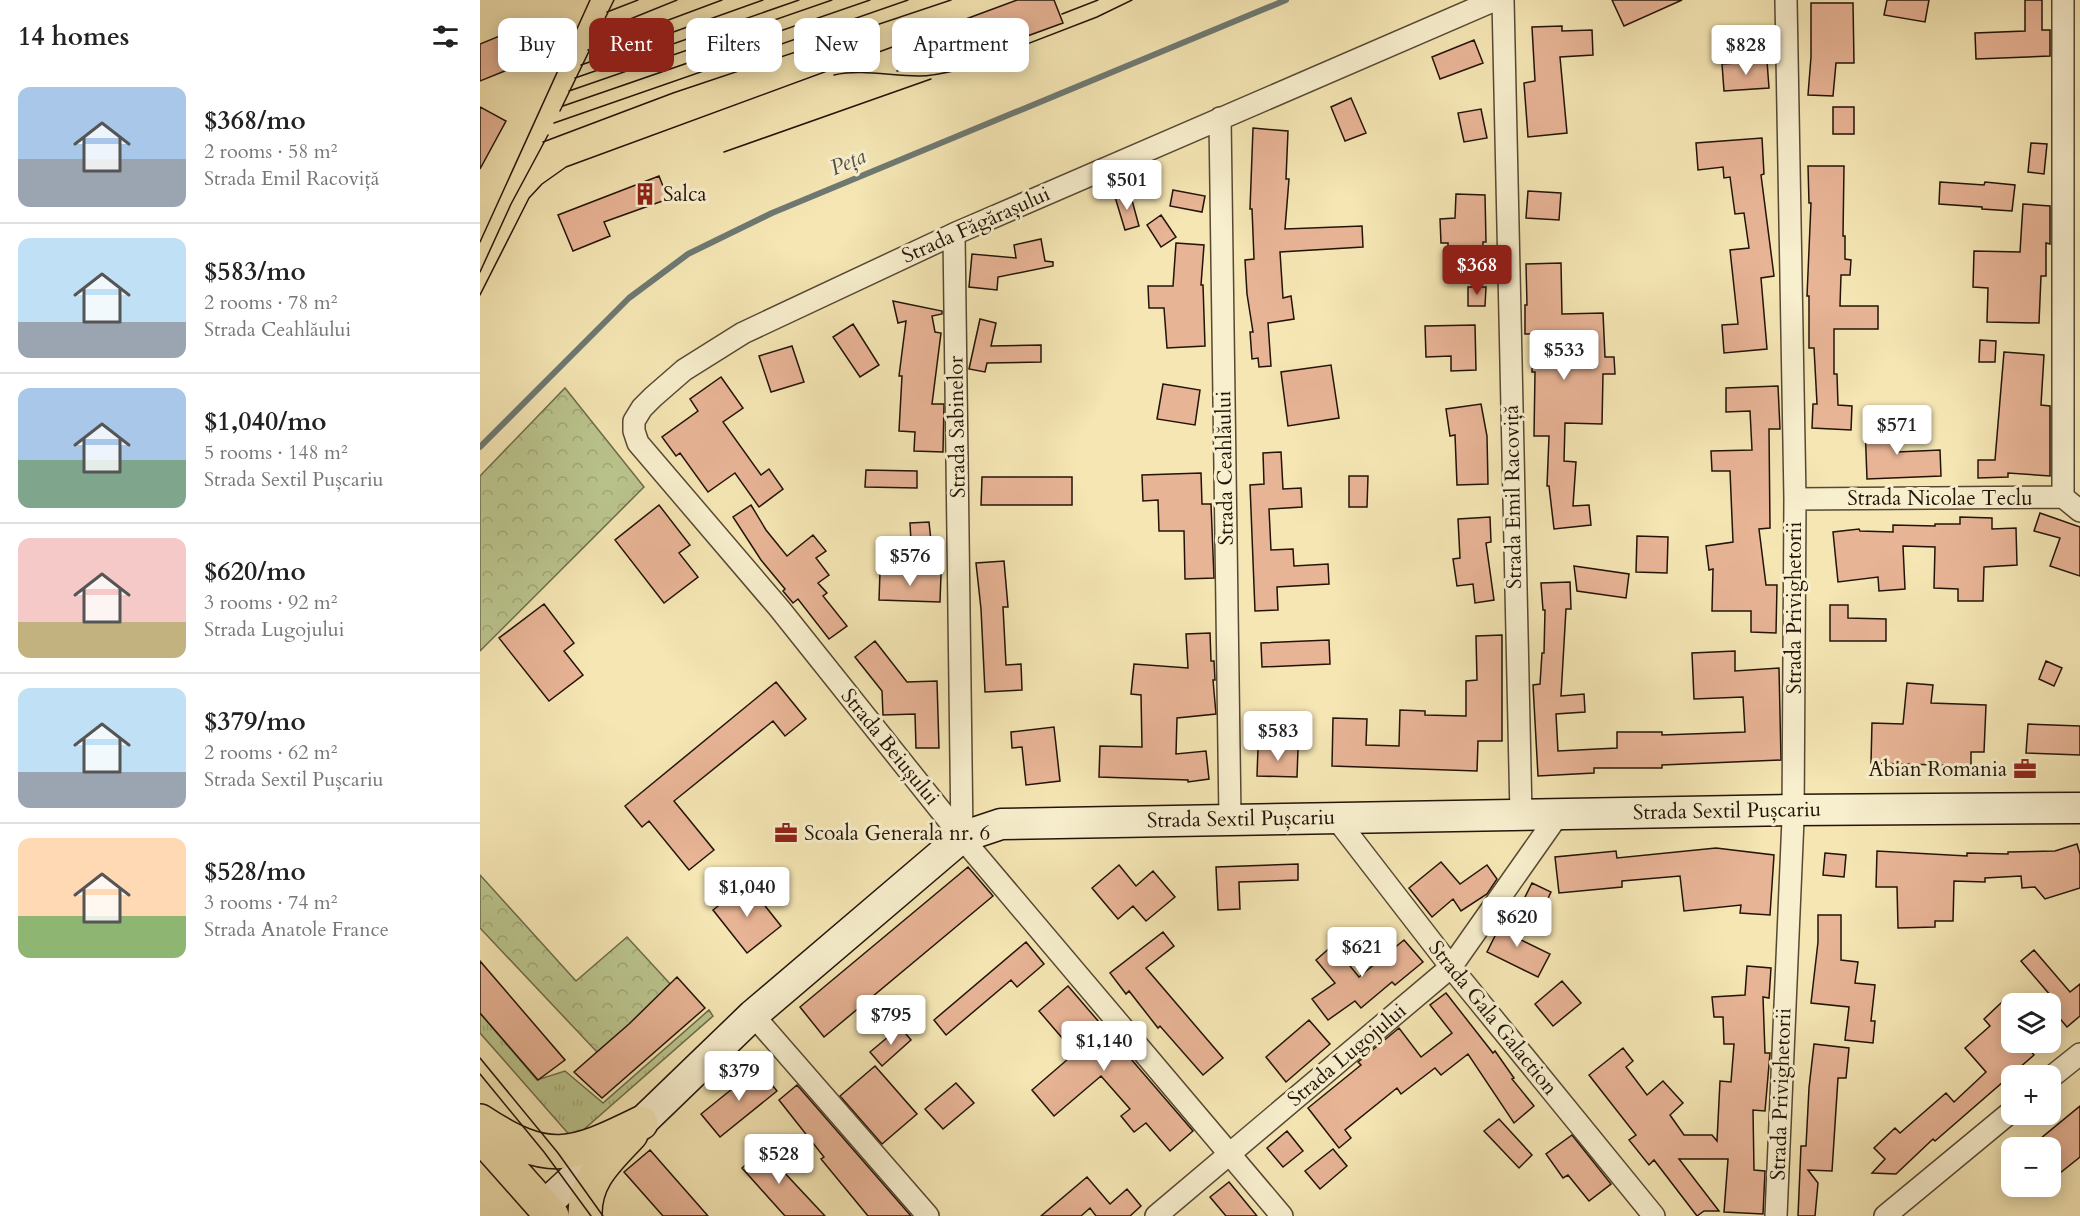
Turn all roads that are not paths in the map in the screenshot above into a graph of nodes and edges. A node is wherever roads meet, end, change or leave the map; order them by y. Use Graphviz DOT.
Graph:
graph roads {
  1 [pos="1495,0"];
  2 [pos="1503,0"];
  3 [pos="1786,0"];
  4 [pos="2063,0"];
  5 [pos="1220,118"];
  6 [pos="954,234"];
  7 [pos="638,443"];
  8 [pos="2063,497"];
  9 [pos="1795,498"];
  10 [pos="2080,511"];
  11 [pos="2080,808"];
  12 [pos="1793,810"];
  13 [pos="1558,814"];
  14 [pos="1521,815"];
  15 [pos="1335,817"];
  16 [pos="1230,819"];
  17 [pos="962,837"];
  18 [pos="1451,967"];
  19 [pos="753,1015"];
  20 [pos="2080,1054"];
  21 [pos="2061,1069"];
  22 [pos="2001,1120"];
  23 [pos="480,1121"];
  24 [pos="642,1123"];
  25 [pos="480,1135"];
  26 [pos="1230,1154"];
  27 [pos="544,1213"];
  28 [pos="585,1216"];
  29 [pos="928,1216"];
  30 [pos="1156,1216"];
  31 [pos="1282,1216"];
  32 [pos="1654,1216"];
  33 [pos="1776,1216"];
  34 [pos="1885,1216"];
  1 -- 5 [label="street, Strada Făgărașului"];
  2 -- 14 [label="street, Strada Emil Racoviță"];
  3 -- 9 [label="street, Strada Privighetorii"];
  4 -- 8 [label="street"];
  5 -- 6 [label="street, Strada Făgărașului"];
  5 -- 16 [label="street, Strada Ceahlăului"];
  6 -- 7 [label="street, Strada Făgărașului"];
  6 -- 17 [label="street, Strada Sabinelor"];
  7 -- 17 [label="street, Strada Beiușului"];
  8 -- 9 [label="street, Strada Nicolae Teclu"];
  8 -- 10 [label="street, Strada Nicolae Teclu"];
  9 -- 12 [label="street, Strada Privighetorii"];
  11 -- 12 [label="street, Strada Sextil Pușcariu"];
  12 -- 13 [label="street, Strada Sextil Pușcariu"];
  12 -- 33 [label="street, Strada Privighetorii"];
  13 -- 14 [label="street, Strada Sextil Pușcariu"];
  13 -- 18 [label="street, Strada Lugojului"];
  14 -- 15 [label="street, Strada Sextil Pușcariu"];
  15 -- 16 [label="street, Strada Sextil Pușcariu"];
  15 -- 18 [label="street, Strada Gala Galaction"];
  16 -- 17 [label="street, Strada Sextil Pușcariu"];
  17 -- 19 [label="street, Strada Sextil Pușcariu"];
  17 -- 26 [label="street, Strada Beiușului"];
  18 -- 26 [label="street, Strada Lugojului"];
  18 -- 32 [label="street, Strada Gala Galaction"];
  19 -- 24 [label="street, Strada Sextil Pușcariu"];
  19 -- 29 [label="street"];
  20 -- 21 [label="street"];
  22 -- 34 [label="street"];
  23 -- 24 [label="main road"];
  24 -- 27 [label="street, Strada Sextil Pușcariu"];
  24 -- 28 [label="main road"];
  25 -- 27 [label="main road"];
  26 -- 30 [label="street, Strada Lugojului"];
  26 -- 31 [label="street, Strada Beiușului"];
}
